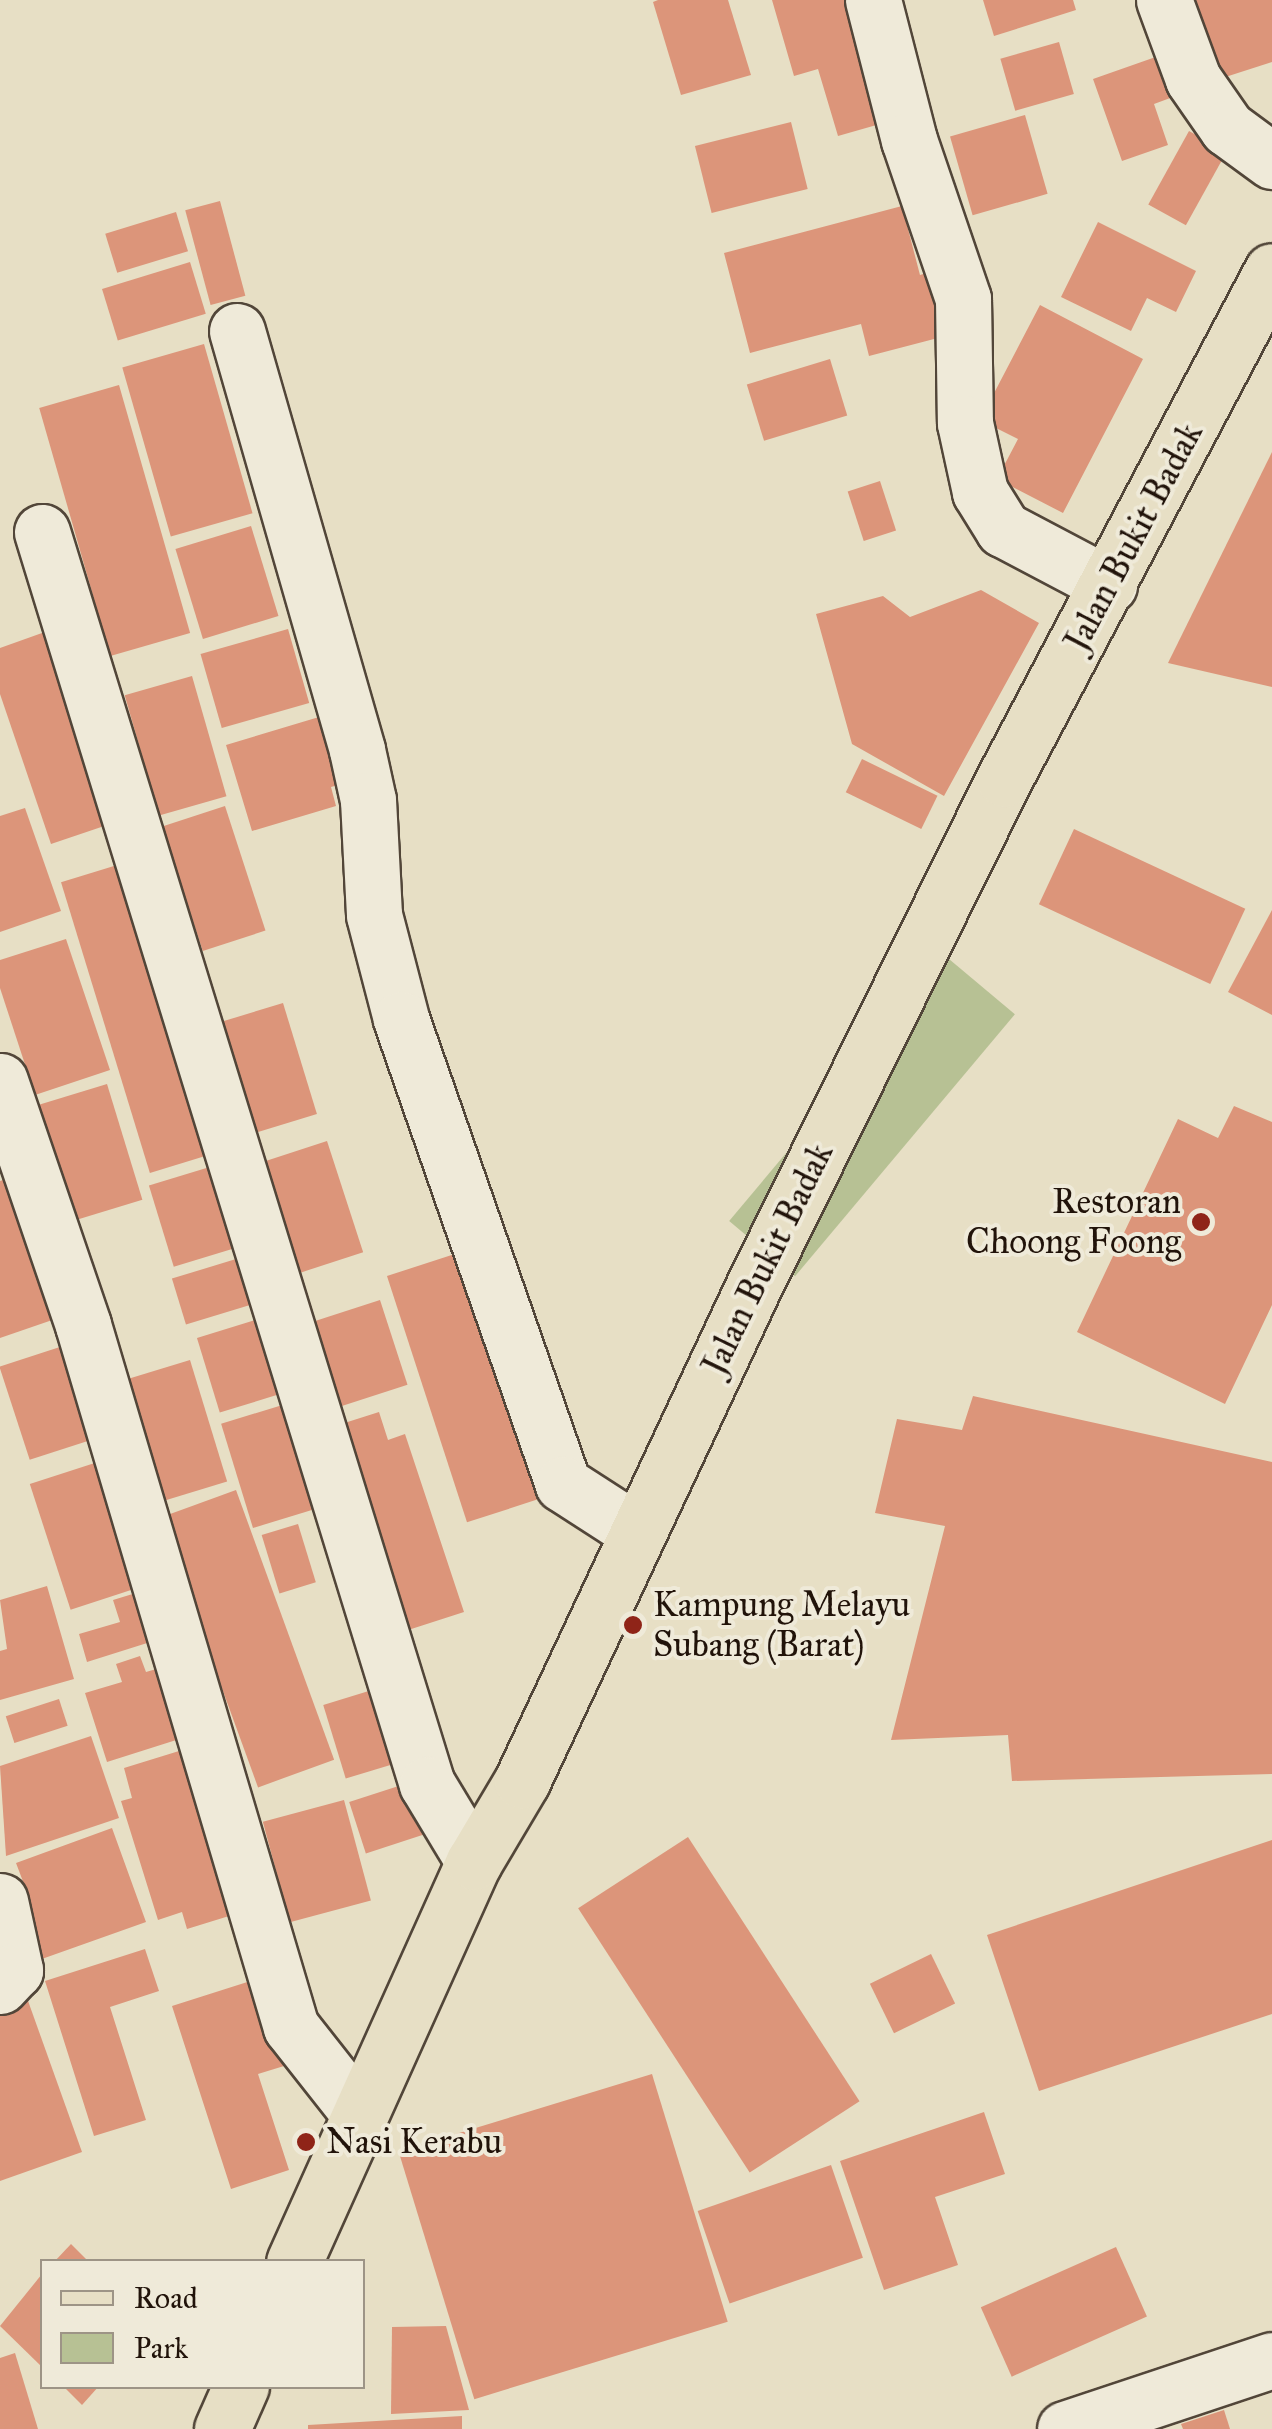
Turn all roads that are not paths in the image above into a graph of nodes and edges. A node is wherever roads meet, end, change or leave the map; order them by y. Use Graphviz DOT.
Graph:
graph roads {
  1 [pos="873,0"];
  2 [pos="1164,0"];
  3 [pos="1272,161"];
  4 [pos="1272,271"];
  5 [pos="237,332"];
  6 [pos="42,532"];
  7 [pos="1110,585"];
  8 [pos="0,1081"];
  9 [pos="636,1530"];
  10 [pos="474,1862"];
  11 [pos="0,1901"];
  12 [pos="0,1986"];
  13 [pos="357,2111"];
  14 [pos="295,2259"];
  15 [pos="1272,2360"];
  16 [pos="239,2389"];
  17 [pos="222,2429"];
  18 [pos="1065,2429"];
  1 -- 7 [label="street"];
  2 -- 3 [label="street"];
  4 -- 7 [label="main road, Jalan Bukit Badak"];
  5 -- 9 [label="street"];
  6 -- 10 [label="street"];
  7 -- 9 [label="main road, Jalan Bukit Badak"];
  8 -- 13 [label="street"];
  9 -- 10 [label="main road, Jalan Bukit Badak"];
  10 -- 13 [label="main road, Jalan Bukit Badak"];
  11 -- 12 [label="street"];
  13 -- 14 [label="main road, Jalan Bukit Badak"];
  15 -- 18 [label="street"];
  16 -- 17 [label="main road"];
}
